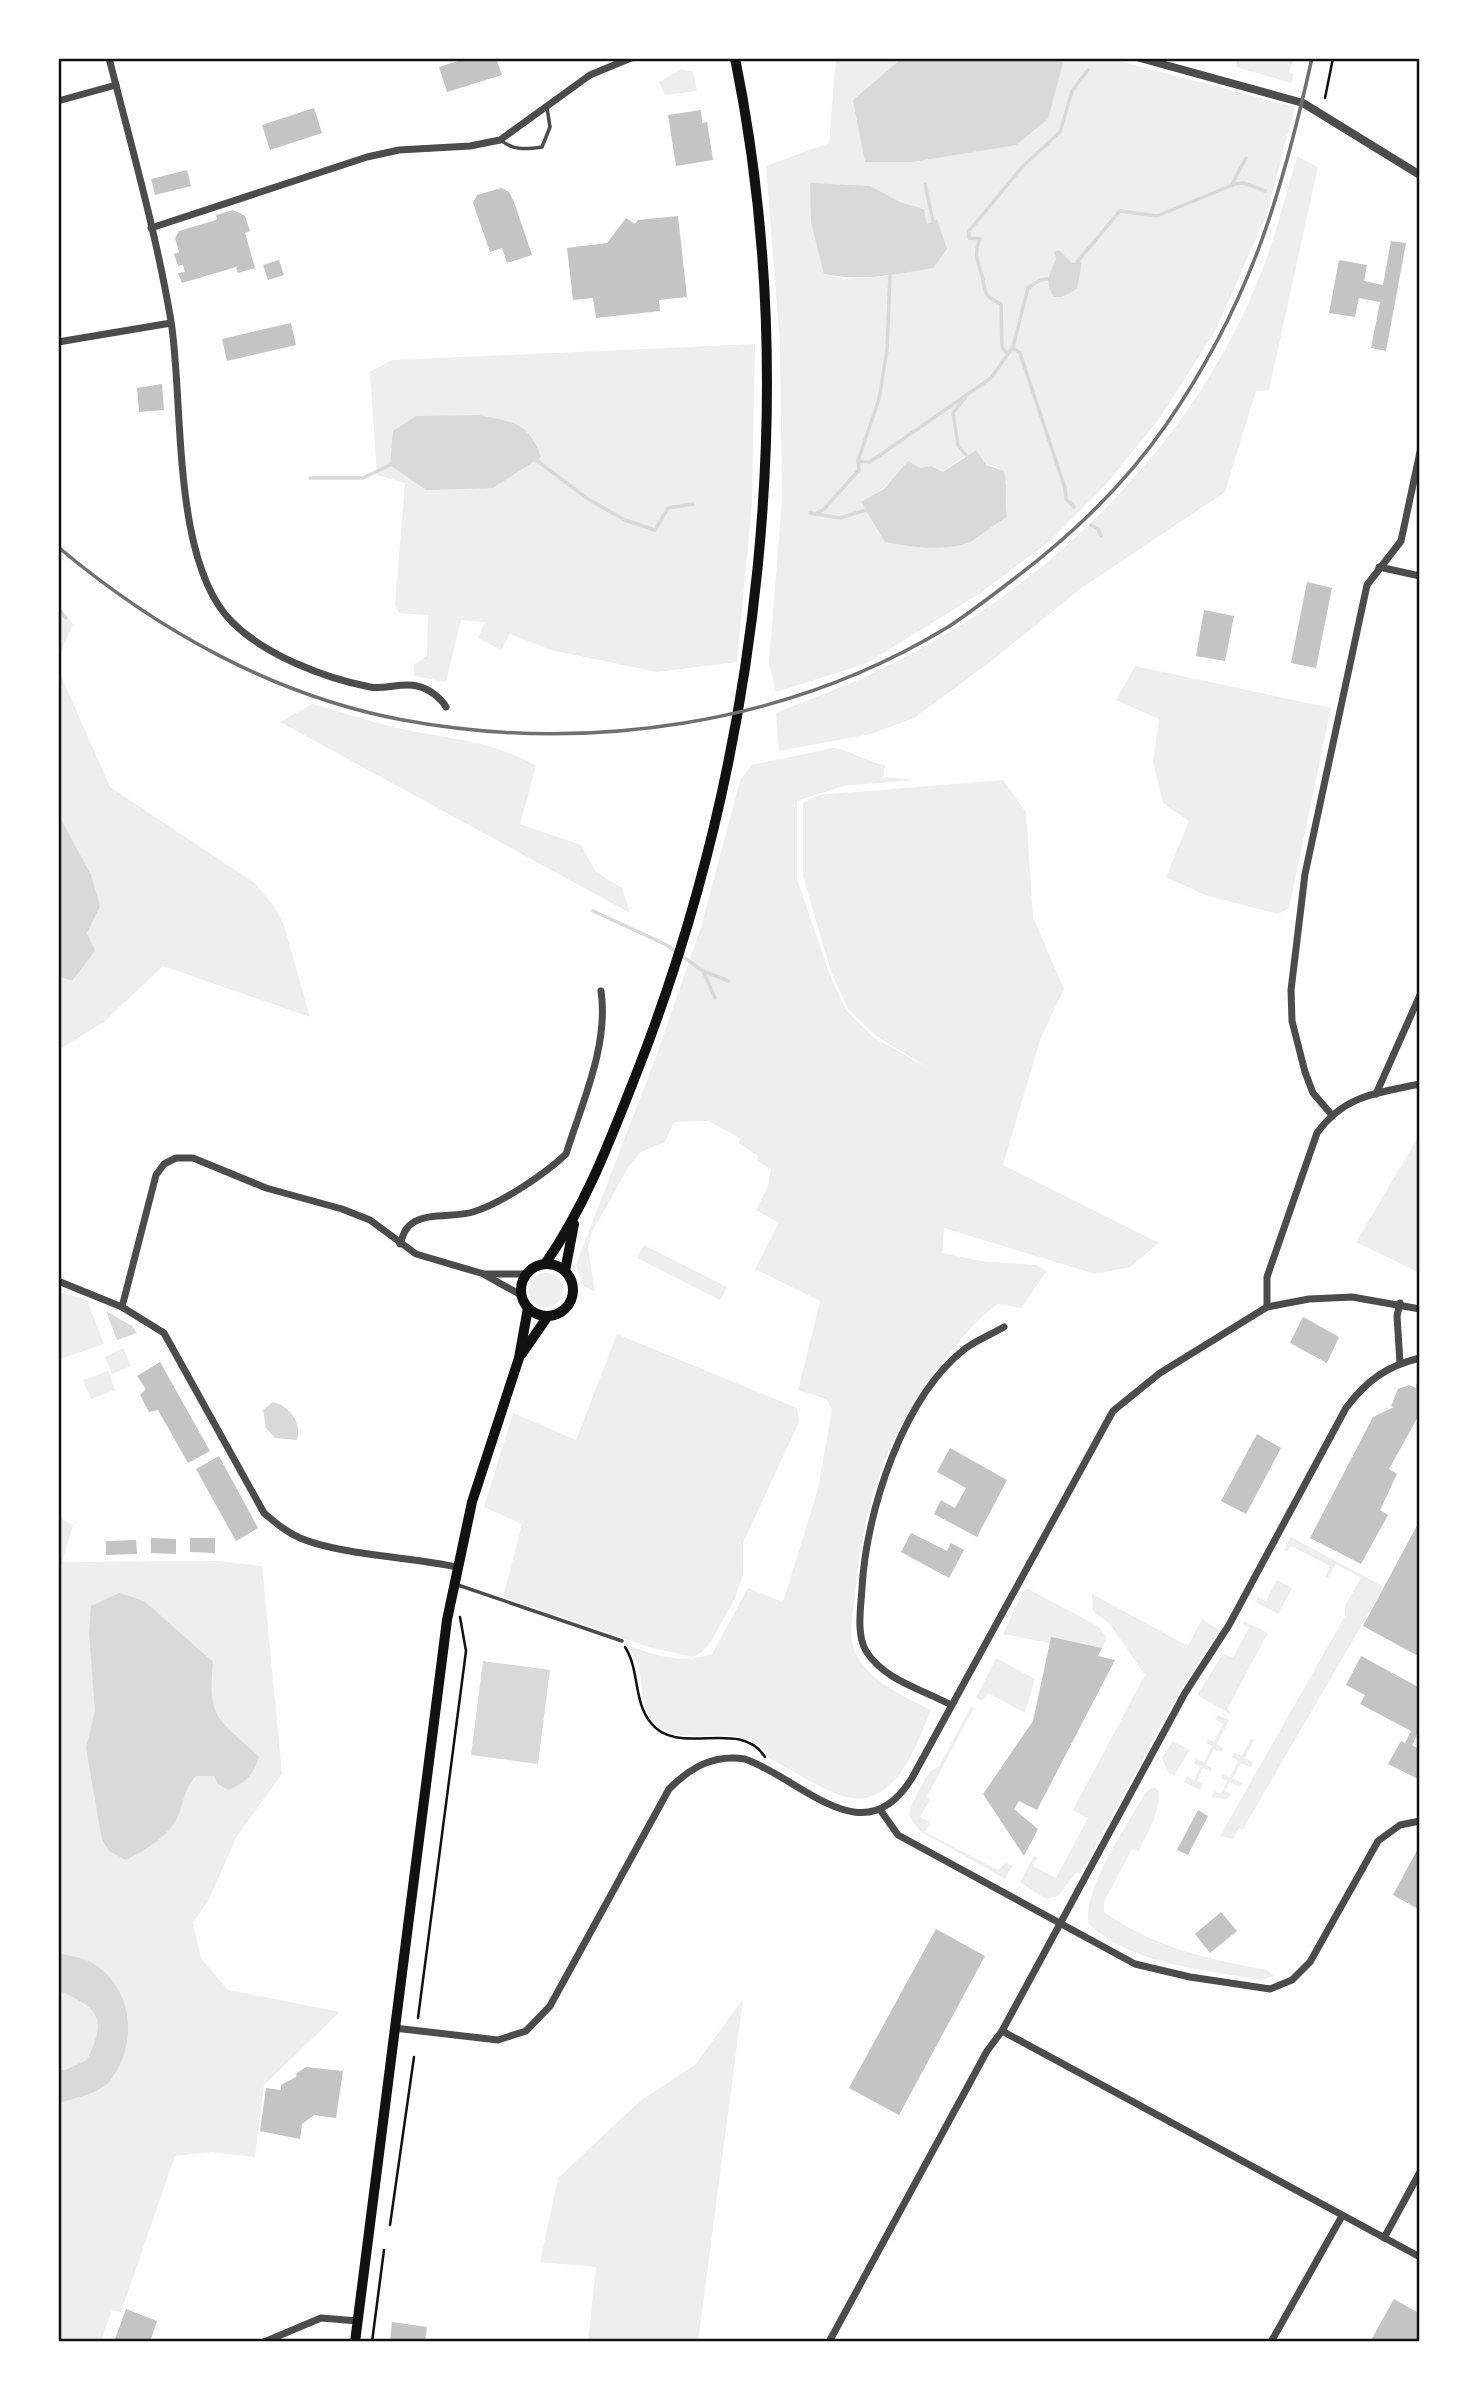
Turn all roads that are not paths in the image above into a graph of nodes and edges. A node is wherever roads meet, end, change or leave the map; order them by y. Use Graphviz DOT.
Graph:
graph roads {
  1 [pos="109,58"];
  2 [pos="631,58"];
  3 [pos="735,58"];
  4 [pos="1140,58"];
  5 [pos="116,85"];
  6 [pos="58,101"];
  7 [pos="547,107"];
  8 [pos="500,140"];
  9 [pos="1420,176"];
  10 [pos="151,228"];
  11 [pos="171,323"];
  12 [pos="58,342"];
  13 [pos="1420,452"];
  14 [pos="1379,567"];
  15 [pos="1420,576"];
  16 [pos="446,707"];
  17 [pos="601,991"];
  18 [pos="1420,995"];
  19 [pos="1420,1084"];
  20 [pos="1376,1094"];
  21 [pos="1331,1114"];
  22 [pos="575,1220"];
  23 [pos="400,1244"];
  24 [pos="545,1264"];
  25 [pos="565,1271"];
  26 [pos="484,1274"];
  27 [pos="526,1274"];
  28 [pos="58,1280"];
  29 [pos="521,1295"];
  30 [pos="1400,1303"];
  31 [pos="122,1307"];
  32 [pos="1267,1307"];
  33 [pos="528,1308"];
  34 [pos="1420,1309"];
  35 [pos="548,1316"];
  36 [pos="1004,1327"];
  37 [pos="519,1358"];
  38 [pos="1420,1358"];
  39 [pos="1400,1363"];
  40 [pos="457,1567"];
  41 [pos="453,1584"];
  42 [pos="622,1641"];
  43 [pos="951,1705"];
  44 [pos="881,1811"];
  45 [pos="1420,1821"];
  46 [pos="1060,1924"];
  47 [pos="394,2028"];
  48 [pos="1002,2031"];
  49 [pos="1420,2172"];
  50 [pos="1342,2216"];
  51 [pos="1384,2238"];
  52 [pos="1420,2257"];
  53 [pos="358,2320"];
  54 [pos="264,2342"];
  55 [pos="355,2342"];
  56 [pos="828,2342"];
  57 [pos="1271,2342"];
  1 -- 5 [label="street"];
  2 -- 7 [label="street"];
  3 -- 22 [label="main road"];
  4 -- 9 [label="street"];
  5 -- 6 [label="street"];
  5 -- 10 [label="street"];
  7 -- 8 [label="street"];
  7 -- 8 [label="lane"];
  8 -- 10 [label="street"];
  10 -- 11 [label="street"];
  11 -- 12 [label="street"];
  11 -- 16 [label="street"];
  13 -- 14 [label="street"];
  14 -- 15 [label="street"];
  14 -- 21 [label="street"];
  17 -- 23 [label="street"];
  18 -- 20 [label="street"];
  19 -- 20 [label="street"];
  20 -- 21 [label="street"];
  21 -- 32 [label="street"];
  22 -- 24 [label="main road"];
  22 -- 25 [label="main road"];
  23 -- 26 [label="street"];
  23 -- 31 [label="street"];
  24 -- 25 [label="main road"];
  24 -- 27 [label="main road"];
  25 -- 35 [label="main road"];
  26 -- 27 [label="street"];
  26 -- 29 [label="street"];
  27 -- 29 [label="main road"];
  28 -- 31 [label="street"];
  29 -- 33 [label="main road"];
  30 -- 32 [label="street"];
  30 -- 34 [label="street"];
  30 -- 39 [label="street"];
  31 -- 40 [label="street"];
  32 -- 43 [label="street"];
  33 -- 35 [label="main road"];
  33 -- 37 [label="main road"];
  35 -- 37 [label="main road"];
  36 -- 43 [label="street"];
  37 -- 40 [label="main road"];
  38 -- 39 [label="street"];
  39 -- 46 [label="street"];
  40 -- 41 [label="main road"];
  41 -- 42 [label="lane"];
  41 -- 47 [label="main road"];
  43 -- 44 [label="street"];
  44 -- 46 [label="street"];
  44 -- 47 [label="street"];
  45 -- 46 [label="street"];
  46 -- 48 [label="street"];
  47 -- 53 [label="main road"];
  48 -- 50 [label="street"];
  48 -- 56 [label="street"];
  49 -- 51 [label="street"];
  50 -- 51 [label="street"];
  50 -- 57 [label="street"];
  51 -- 52 [label="street"];
  53 -- 54 [label="street"];
  53 -- 55 [label="main road"];
}
